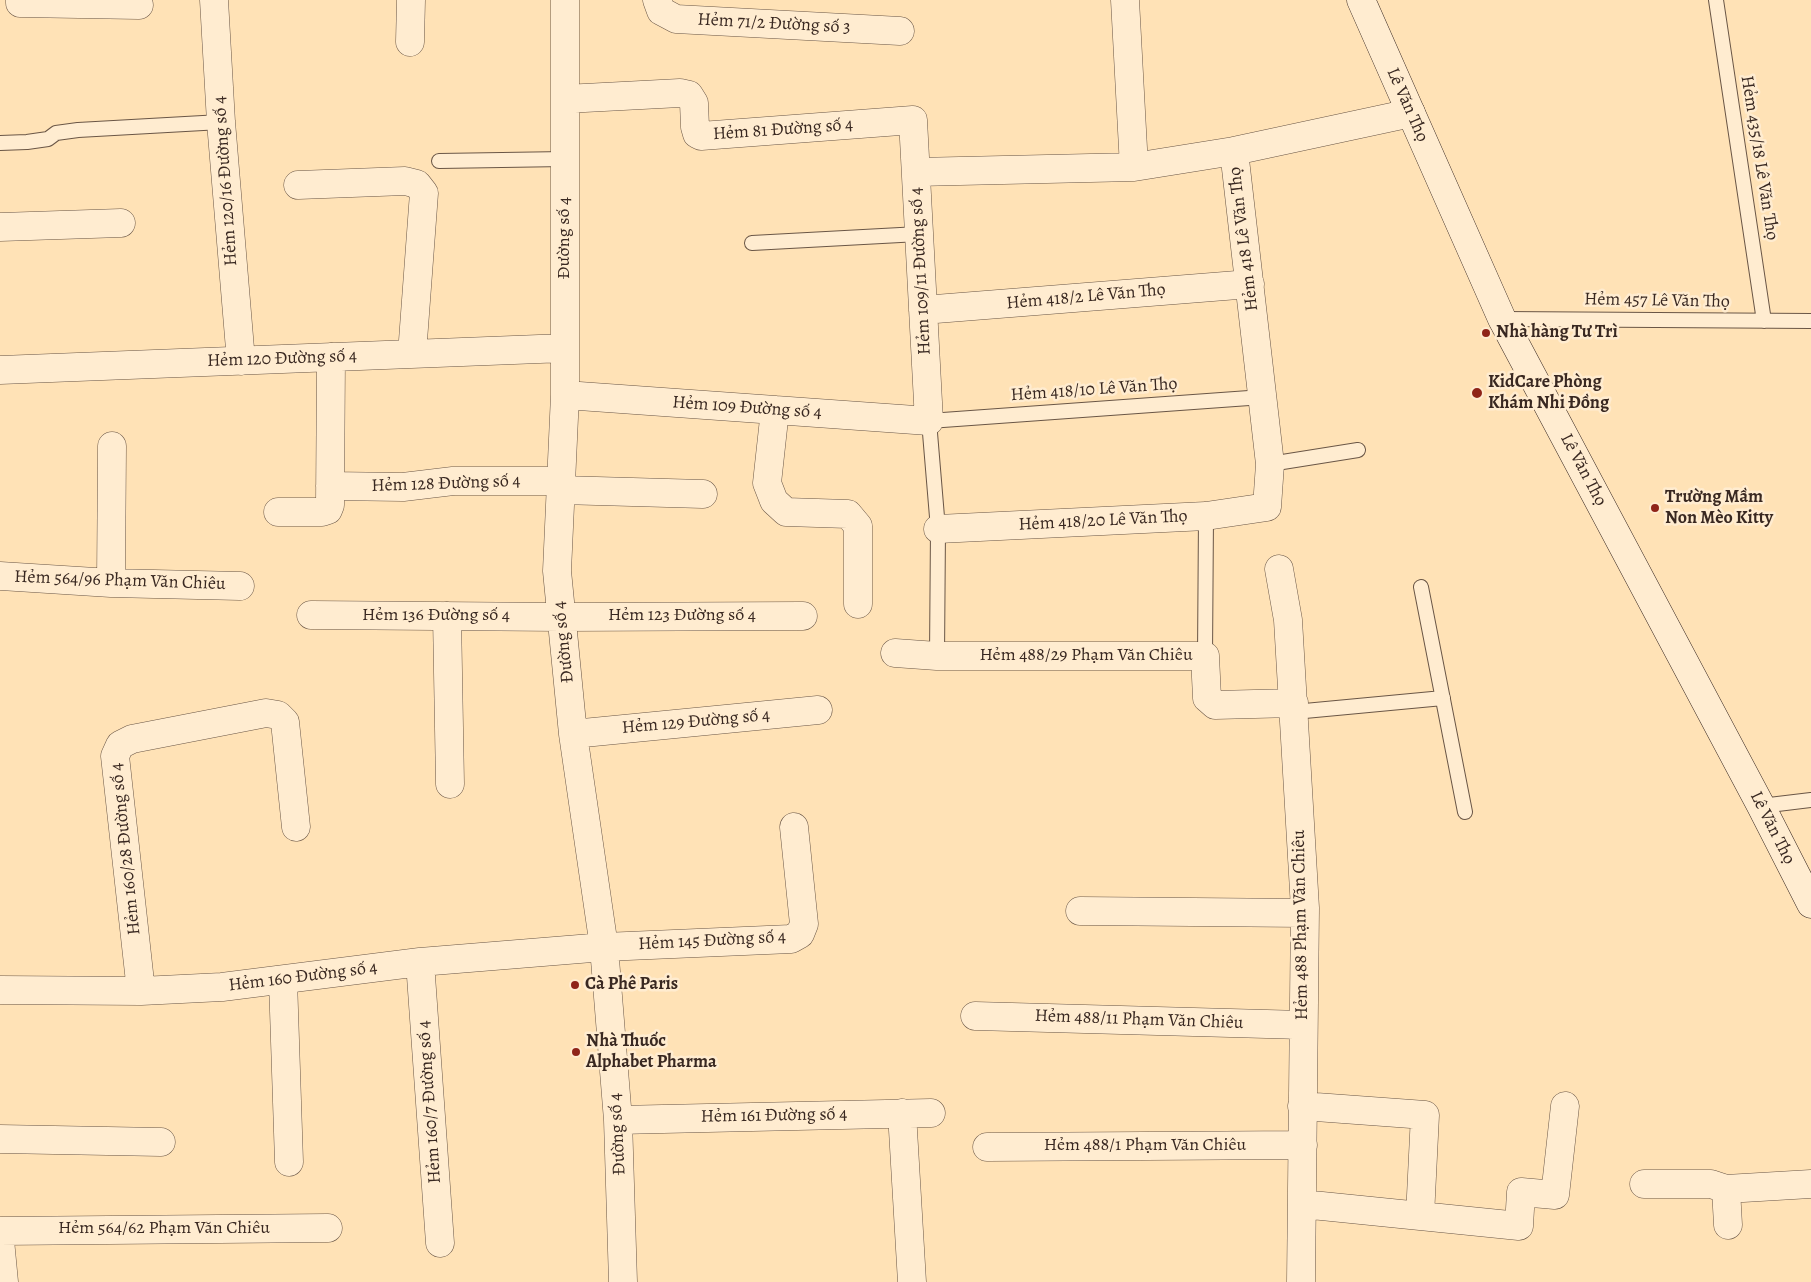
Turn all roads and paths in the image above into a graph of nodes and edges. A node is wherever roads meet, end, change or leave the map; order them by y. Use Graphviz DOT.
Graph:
graph roads {
  1 [pos="214,0"];
  2 [pos="411,0"];
  3 [pos="565,0"];
  4 [pos="657,0"];
  5 [pos="1126,0"];
  6 [pos="1361,0"];
  7 [pos="1716,0"];
  8 [pos="13,2"];
  9 [pos="139,5"];
  10 [pos="900,31"];
  11 [pos="410,42"];
  12 [pos="565,99"];
  13 [pos="1411,113"];
  14 [pos="913,120"];
  15 [pos="222,122"];
  16 [pos="0,143"];
  17 [pos="1234,151"];
  18 [pos="565,159"];
  19 [pos="439,161"];
  20 [pos="1134,167"];
  21 [pos="916,172"];
  22 [pos="298,185"];
  23 [pos="121,223"];
  24 [pos="0,227"];
  25 [pos="919,234"];
  26 [pos="752,243"];
  27 [pos="1250,284"];
  28 [pos="923,310"];
  29 [pos="1502,319"];
  30 [pos="1764,321"];
  31 [pos="1811,321"];
  32 [pos="565,348"];
  33 [pos="412,354"];
  34 [pos="331,358"];
  35 [pos="240,361"];
  36 [pos="0,370"];
  37 [pos="565,395"];
  38 [pos="1263,397"];
  39 [pos="776,410"];
  40 [pos="928,421"];
  41 [pos="112,446"];
  42 [pos="1358,450"];
  43 [pos="1270,464"];
  44 [pos="330,486"];
  45 [pos="561,486"];
  46 [pos="703,494"];
  47 [pos="1267,507"];
  48 [pos="278,512"];
  49 [pos="1206,516"];
  50 [pos="938,529"];
  51 [pos="1279,569"];
  52 [pos="0,576"];
  53 [pos="110,583"];
  54 [pos="240,586"];
  55 [pos="1421,587"];
  56 [pos="858,604"];
  57 [pos="311,615"];
  58 [pos="447,616"];
  59 [pos="803,616"];
  60 [pos="561,617"];
  61 [pos="895,653"];
  62 [pos="937,656"];
  63 [pos="1205,656"];
  64 [pos="1443,698"];
  65 [pos="1294,708"];
  66 [pos="818,710"];
  67 [pos="573,734"];
  68 [pos="450,784"];
  69 [pos="1811,800"];
  70 [pos="1761,806"];
  71 [pos="1465,812"];
  72 [pos="296,827"];
  73 [pos="794,827"];
  74 [pos="1811,904"];
  75 [pos="1080,911"];
  76 [pos="1305,913"];
  77 [pos="604,947"];
  78 [pos="420,962"];
  79 [pos="283,980"];
  80 [pos="0,990"];
  81 [pos="141,991"];
  82 [pos="975,1016"];
  83 [pos="1303,1025"];
  84 [pos="1302,1106"];
  85 [pos="1566,1106"];
  86 [pos="902,1113"];
  87 [pos="931,1113"];
  88 [pos="618,1120"];
  89 [pos="0,1139"];
  90 [pos="161,1142"];
  91 [pos="1303,1145"];
  92 [pos="987,1147"];
  93 [pos="289,1162"];
  94 [pos="1644,1184"];
  95 [pos="1811,1184"];
  96 [pos="1726,1189"];
  97 [pos="1302,1204"];
  98 [pos="1420,1216"];
  99 [pos="1728,1224"];
  100 [pos="328,1228"];
  101 [pos="0,1231"];
  102 [pos="0,1240"];
  103 [pos="440,1243"];
  104 [pos="4,1282"];
  105 [pos="623,1282"];
  106 [pos="912,1282"];
  107 [pos="1301,1282"];
  1 -- 15 [label="street, Hẻm 120/16 Đường số 4"];
  2 -- 11 [label="street"];
  3 -- 12 [label="street, Đường số 4"];
  4 -- 10 [label="street, Hẻm 71/2 Đường số 3"];
  5 -- 20 [label="street"];
  6 -- 13 [label="street, Lê Văn Thọ"];
  7 -- 30 [label="lane, Hẻm 435/18 Lê Văn Thọ"];
  8 -- 9 [label="street"];
  12 -- 14 [label="street, Hẻm 81 Đường số 4"];
  12 -- 18 [label="street, Đường số 4"];
  13 -- 17 [label="street, Hẻm 418 Lê Văn Thọ"];
  13 -- 29 [label="street, Lê Văn Thọ"];
  14 -- 21 [label="street, Hẻm 109/11 Đường số 4"];
  15 -- 16 [label="lane"];
  15 -- 35 [label="street, Hẻm 120/16 Đường số 4"];
  17 -- 20 [label="street"];
  17 -- 27 [label="street, Hẻm 418 Lê Văn Thọ"];
  18 -- 19 [label="lane"];
  18 -- 32 [label="street, Đường số 4"];
  20 -- 21 [label="street"];
  21 -- 25 [label="street, Hẻm 109/11 Đường số 4"];
  22 -- 33 [label="street"];
  23 -- 24 [label="street"];
  25 -- 26 [label="lane"];
  25 -- 28 [label="street, Hẻm 109/11 Đường số 4"];
  27 -- 28 [label="street, Hẻm 418/2 Lê Văn Thọ"];
  27 -- 38 [label="street, Hẻm 418 Lê Văn Thọ"];
  28 -- 40 [label="street, Hẻm 109/11 Đường số 4"];
  29 -- 30 [label="lane, Hẻm 457 Lê Văn Thọ"];
  29 -- 70 [label="street, Lê Văn Thọ"];
  30 -- 31 [label="lane, Hẻm 457 Lê Văn Thọ"];
  32 -- 33 [label="street, Hẻm 120 Đường số 4"];
  32 -- 37 [label="street, Đường số 4"];
  33 -- 34 [label="street, Hẻm 120 Đường số 4"];
  34 -- 35 [label="street, Hẻm 120 Đường số 4"];
  34 -- 44 [label="street"];
  35 -- 36 [label="street, Hẻm 120 Đường số 4"];
  37 -- 39 [label="street, Hẻm 109 Đường số 4"];
  37 -- 45 [label="street, Đường số 4"];
  38 -- 40 [label="lane, Hẻm 418/10 Lê Văn Thọ"];
  38 -- 43 [label="street, Hẻm 418 Lê Văn Thọ"];
  39 -- 40 [label="street, Hẻm 109 Đường số 4"];
  39 -- 56 [label="street"];
  40 -- 50 [label="lane"];
  41 -- 53 [label="street"];
  42 -- 43 [label="lane"];
  43 -- 47 [label="street, Hẻm 418 Lê Văn Thọ"];
  44 -- 45 [label="street, Hẻm 128 Đường số 4"];
  44 -- 48 [label="street"];
  45 -- 46 [label="street, Hẻm 128 Đường số 4"];
  45 -- 60 [label="street, Đường số 4"];
  47 -- 49 [label="street, Hẻm 418/20 Lê Văn Thọ"];
  49 -- 50 [label="street, Hẻm 418/20 Lê Văn Thọ"];
  49 -- 63 [label="lane"];
  50 -- 62 [label="lane"];
  51 -- 65 [label="street, Hẻm 488 Phạm Văn Chiêu"];
  52 -- 53 [label="street, Hẻm 564/96 Phạm Văn Chiêu"];
  53 -- 54 [label="street, Hẻm 564/96 Phạm Văn Chiêu"];
  55 -- 64 [label="lane"];
  57 -- 58 [label="street, Hẻm 136 Đường số 4"];
  58 -- 60 [label="street, Hẻm 136 Đường số 4"];
  58 -- 68 [label="street"];
  59 -- 60 [label="street, Hẻm 123 Đường số 4"];
  60 -- 67 [label="street, Đường số 4"];
  61 -- 62 [label="street, Hẻm 488/29 Phạm Văn Chiêu"];
  62 -- 63 [label="street, Hẻm 488/29 Phạm Văn Chiêu"];
  63 -- 65 [label="street, Hẻm 488/29 Phạm Văn Chiêu"];
  64 -- 65 [label="lane"];
  64 -- 71 [label="lane"];
  65 -- 76 [label="street, Hẻm 488 Phạm Văn Chiêu"];
  66 -- 67 [label="street, Hẻm 129 Đường số 4"];
  67 -- 77 [label="street, Đường số 4"];
  69 -- 70 [label="lane"];
  70 -- 74 [label="street, Lê Văn Thọ"];
  72 -- 81 [label="street, Hẻm 160/28 Đường số 4"];
  73 -- 77 [label="street, Hẻm 145 Đường số 4"];
  75 -- 76 [label="street"];
  76 -- 83 [label="street, Hẻm 488 Phạm Văn Chiêu"];
  77 -- 78 [label="street, Hẻm 160 Đường số 4"];
  77 -- 88 [label="street, Đường số 4"];
  78 -- 79 [label="street, Hẻm 160 Đường số 4"];
  78 -- 103 [label="street, Hẻm 160/7 Đường số 4"];
  79 -- 81 [label="street, Hẻm 160 Đường số 4"];
  79 -- 93 [label="street"];
  80 -- 81 [label="street, Hẻm 160 Đường số 4"];
  82 -- 83 [label="street, Hẻm 488/11 Phạm Văn Chiêu"];
  83 -- 84 [label="street, Hẻm 488 Phạm Văn Chiêu"];
  84 -- 91 [label="street, Hẻm 488 Phạm Văn Chiêu"];
  84 -- 98 [label="street"];
  85 -- 98 [label="street"];
  86 -- 87 [label="street, Hẻm 161 Đường số 4"];
  86 -- 88 [label="street, Hẻm 161 Đường số 4"];
  86 -- 106 [label="street"];
  88 -- 105 [label="street, Đường số 4"];
  89 -- 90 [label="street"];
  91 -- 92 [label="street, Hẻm 488/1 Phạm Văn Chiêu"];
  91 -- 97 [label="street, Hẻm 488 Phạm Văn Chiêu"];
  94 -- 96 [label="street"];
  95 -- 96 [label="street"];
  96 -- 99 [label="street"];
  97 -- 98 [label="street"];
  97 -- 107 [label="street, Hẻm 488 Phạm Văn Chiêu"];
  100 -- 101 [label="street, Hẻm 564/62 Phạm Văn Chiêu"];
  102 -- 104 [label="street"];
}
